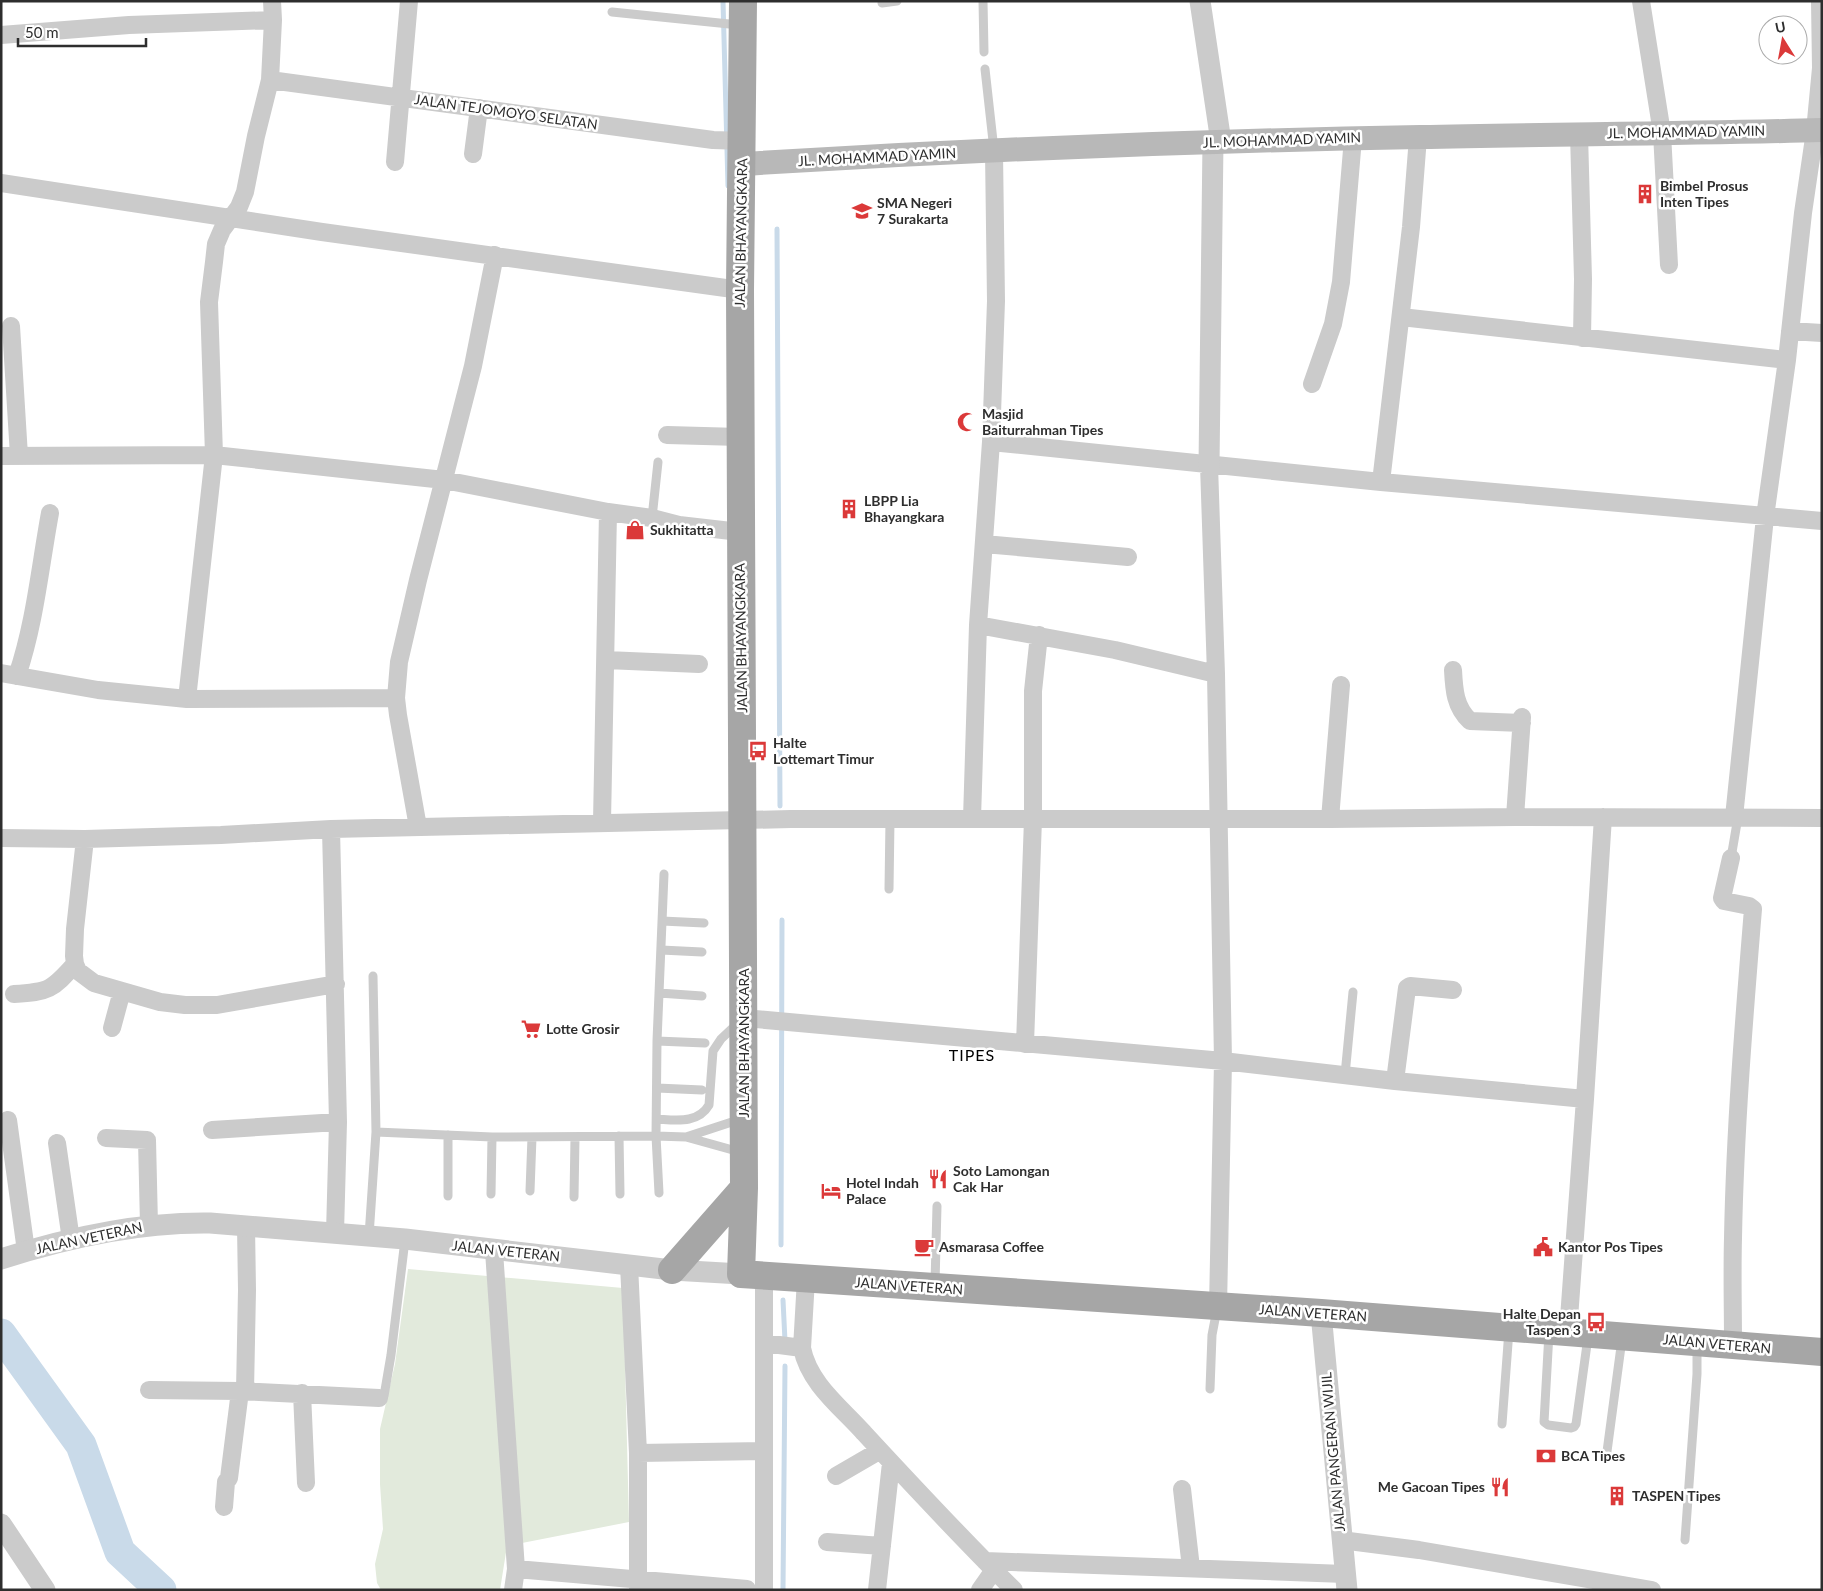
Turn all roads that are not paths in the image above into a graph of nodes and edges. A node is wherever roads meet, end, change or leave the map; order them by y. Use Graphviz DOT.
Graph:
graph roads {
  1 [pos="272,1"];
  2 [pos="409,1"];
  3 [pos="897,1"];
  4 [pos="983,1"];
  5 [pos="1200,1"];
  6 [pos="1641,1"];
  7 [pos="1820,1"];
  8 [pos="882,3"];
  9 [pos="612,12"];
  10 [pos="741,17"];
  11 [pos="273,20"];
  12 [pos="1,35"];
  13 [pos="984,52"];
  14 [pos="985,69"];
  15 [pos="270,80"];
  16 [pos="402,98"];
  17 [pos="479,108"];
  18 [pos="1818,130"];
  19 [pos="1662,133"];
  20 [pos="1579,134"];
  21 [pos="1418,137"];
  22 [pos="1353,138"];
  23 [pos="1217,142"];
  24 [pos="733,146"];
  25 [pos="994,152"];
  26 [pos="473,154"];
  27 [pos="395,162"];
  28 [pos="1,183"];
  29 [pos="231,218"];
  30 [pos="495,256"];
  31 [pos="1669,265"];
  32 [pos="740,290"];
  33 [pos="1401,317"];
  34 [pos="11,326"];
  35 [pos="1790,331"];
  36 [pos="1822,333"];
  37 [pos="1582,338"];
  38 [pos="1787,360"];
  39 [pos="1312,384"];
  40 [pos="667,435"];
  41 [pos="740,436"];
  42 [pos="992,442"];
  43 [pos="214,455"];
  44 [pos="10,456"];
  45 [pos="658,462"];
  46 [pos="1209,464"];
  47 [pos="444,480"];
  48 [pos="1381,482"];
  49 [pos="50,512"];
  50 [pos="608,512"];
  51 [pos="1765,517"];
  52 [pos="652,518"];
  53 [pos="1822,521"];
  54 [pos="740,532"];
  55 [pos="984,544"];
  56 [pos="1128,557"];
  57 [pos="978,625"];
  58 [pos="1039,635"];
  59 [pos="606,660"];
  60 [pos="699,664"];
  61 [pos="1453,670"];
  62 [pos="9,674"];
  63 [pos="1216,674"];
  64 [pos="1341,685"];
  65 [pos="396,698"];
  66 [pos="187,699"];
  67 [pos="1515,817"];
  68 [pos="1603,817"];
  69 [pos="1736,817"];
  70 [pos="1822,818"];
  71 [pos="1034,819"];
  72 [pos="1218,819"];
  73 [pos="1330,819"];
  74 [pos="743,820"];
  75 [pos="890,820"];
  76 [pos="972,820"];
  77 [pos="602,822"];
  78 [pos="418,827"];
  79 [pos="331,829"];
  80 [pos="1,838"];
  81 [pos="85,839"];
  82 [pos="1731,858"];
  83 [pos="664,874"];
  84 [pos="889,890"];
  85 [pos="662,921"];
  86 [pos="704,923"];
  87 [pos="661,950"];
  88 [pos="702,952"];
  89 [pos="75,964"];
  90 [pos="373,976"];
  91 [pos="336,984"];
  92 [pos="1453,990"];
  93 [pos="122,991"];
  94 [pos="1353,992"];
  95 [pos="659,993"];
  96 [pos="14,994"];
  97 [pos="702,996"];
  98 [pos="748,1018"];
  99 [pos="112,1028"];
  100 [pos="657,1041"];
  101 [pos="704,1043"];
  102 [pos="1025,1044"];
  103 [pos="1223,1061"];
  104 [pos="1345,1075"];
  105 [pos="1395,1081"];
  106 [pos="657,1088"];
  107 [pos="702,1090"];
  108 [pos="1585,1099"];
  109 [pos="744,1118"];
  110 [pos="657,1119"];
  111 [pos="8,1120"];
  112 [pos="338,1122"];
  113 [pos="212,1130"];
  114 [pos="376,1132"];
  115 [pos="448,1134"];
  116 [pos="619,1136"];
  117 [pos="656,1136"];
  118 [pos="492,1137"];
  119 [pos="532,1137"];
  120 [pos="686,1137"];
  121 [pos="106,1138"];
  122 [pos="575,1138"];
  123 [pos="57,1143"];
  124 [pos="744,1153"];
  125 [pos="744,1188"];
  126 [pos="530,1191"];
  127 [pos="491,1194"];
  128 [pos="620,1194"];
  129 [pos="659,1194"];
  130 [pos="448,1196"];
  131 [pos="574,1196"];
  132 [pos="937,1206"];
  133 [pos="149,1224"];
  134 [pos="246,1226"];
  135 [pos="336,1233"];
  136 [pos="369,1236"];
  137 [pos="405,1239"];
  138 [pos="71,1240"];
  139 [pos="494,1251"];
  140 [pos="12,1256"];
  141 [pos="629,1265"];
  142 [pos="672,1270"];
  143 [pos="753,1275"];
  144 [pos="806,1279"];
  145 [pos="935,1287"];
  146 [pos="1218,1307"];
  147 [pos="1321,1314"];
  148 [pos="1510,1328"];
  149 [pos="1568,1332"];
  150 [pos="1623,1336"];
  151 [pos="1697,1342"];
  152 [pos="764,1343"];
  153 [pos="1733,1344"];
  154 [pos="802,1348"];
  155 [pos="1822,1352"];
  156 [pos="1210,1389"];
  157 [pos="149,1390"];
  158 [pos="242,1391"];
  159 [pos="302,1394"];
  160 [pos="378,1398"];
  161 [pos="1502,1424"];
  162 [pos="764,1451"];
  163 [pos="638,1453"];
  164 [pos="885,1457"];
  165 [pos="1606,1459"];
  166 [pos="836,1476"];
  167 [pos="306,1483"];
  168 [pos="1182,1489"];
  169 [pos="224,1507"];
  170 [pos="1,1524"];
  171 [pos="1341,1540"];
  172 [pos="1686,1540"];
  173 [pos="826,1542"];
  174 [pos="882,1546"];
  175 [pos="989,1566"];
  176 [pos="1191,1568"];
  177 [pos="516,1569"];
  178 [pos="1346,1582"];
  179 [pos="639,1585"];
  180 [pos="688,1587"];
  181 [pos="746,1589"];
  182 [pos="45,1590"];
  183 [pos="513,1590"];
  184 [pos="764,1590"];
  185 [pos="877,1590"];
  186 [pos="980,1590"];
  187 [pos="1014,1590"];
  188 [pos="1649,1590"];
  1 -- 11 [label="street"];
  2 -- 16 [label="street"];
  3 -- 8 [label="lane"];
  4 -- 13 [label="lane"];
  5 -- 23 [label="street"];
  6 -- 19 [label="street"];
  7 -- 18 [label="street"];
  9 -- 10 [label="lane"];
  10 -- 24 [label="main road, JALAN BHAYANGKARA"];
  11 -- 12 [label="street"];
  11 -- 15 [label="street"];
  14 -- 25 [label="lane"];
  15 -- 16 [label="street, JALAN TEJOMOYO SELATAN"];
  15 -- 29 [label="street"];
  16 -- 17 [label="street, JALAN TEJOMOYO SELATAN"];
  16 -- 27 [label="street"];
  17 -- 24 [label="street, JALAN TEJOMOYO SELATAN"];
  17 -- 26 [label="street"];
  18 -- 19 [label="main road, JL. MOHAMMAD YAMIN"];
  18 -- 35 [label="street"];
  19 -- 20 [label="main road, JL. MOHAMMAD YAMIN"];
  19 -- 31 [label="street"];
  20 -- 21 [label="main road, JL. MOHAMMAD YAMIN"];
  20 -- 37 [label="street"];
  21 -- 22 [label="main road, JL. MOHAMMAD YAMIN"];
  21 -- 33 [label="street"];
  22 -- 23 [label="main road, JL. MOHAMMAD YAMIN"];
  22 -- 39 [label="street"];
  23 -- 25 [label="main road, JL. MOHAMMAD YAMIN"];
  23 -- 46 [label="street"];
  24 -- 25 [label="main road, JL. MOHAMMAD YAMIN"];
  24 -- 32 [label="main road, JALAN BHAYANGKARA"];
  25 -- 42 [label="street"];
  28 -- 29 [label="street"];
  29 -- 30 [label="street"];
  29 -- 43 [label="street"];
  30 -- 32 [label="street"];
  30 -- 47 [label="street"];
  32 -- 41 [label="main road, JALAN BHAYANGKARA"];
  33 -- 37 [label="street"];
  33 -- 48 [label="street"];
  34 -- 44 [label="street"];
  35 -- 36 [label="street"];
  35 -- 38 [label="street"];
  37 -- 38 [label="street"];
  38 -- 51 [label="street"];
  40 -- 41 [label="street"];
  41 -- 54 [label="main road, JALAN BHAYANGKARA"];
  42 -- 46 [label="street"];
  42 -- 55 [label="street"];
  43 -- 44 [label="street"];
  43 -- 47 [label="street"];
  43 -- 66 [label="street"];
  45 -- 52 [label="lane"];
  46 -- 48 [label="street"];
  46 -- 63 [label="street"];
  47 -- 50 [label="street"];
  47 -- 65 [label="street"];
  48 -- 51 [label="street"];
  49 -- 62 [label="street"];
  50 -- 52 [label="street"];
  50 -- 59 [label="street"];
  51 -- 53 [label="street"];
  51 -- 69 [label="street"];
  52 -- 54 [label="street"];
  54 -- 74 [label="main road, JALAN BHAYANGKARA"];
  55 -- 56 [label="street"];
  55 -- 57 [label="street"];
  57 -- 58 [label="street"];
  57 -- 76 [label="street"];
  58 -- 63 [label="street"];
  58 -- 71 [label="street"];
  59 -- 60 [label="street"];
  59 -- 77 [label="street"];
  61 -- 67 [label="street"];
  62 -- 66 [label="street"];
  63 -- 72 [label="street"];
  64 -- 73 [label="street"];
  65 -- 66 [label="street"];
  65 -- 78 [label="street"];
  67 -- 68 [label="street"];
  67 -- 73 [label="street"];
  68 -- 69 [label="street"];
  68 -- 108 [label="street"];
  69 -- 70 [label="street"];
  69 -- 82 [label="lane"];
  71 -- 72 [label="street"];
  71 -- 76 [label="street"];
  71 -- 102 [label="street"];
  72 -- 73 [label="street"];
  72 -- 103 [label="street"];
  74 -- 75 [label="street"];
  74 -- 77 [label="street"];
  74 -- 98 [label="main road, JALAN BHAYANGKARA"];
  75 -- 76 [label="street"];
  75 -- 84 [label="lane"];
  77 -- 78 [label="street"];
  78 -- 79 [label="street"];
  79 -- 81 [label="street"];
  79 -- 91 [label="street"];
  80 -- 81 [label="street"];
  81 -- 89 [label="street"];
  82 -- 153 [label="street"];
  83 -- 85 [label="lane"];
  85 -- 86 [label="lane"];
  85 -- 87 [label="lane"];
  87 -- 88 [label="lane"];
  87 -- 95 [label="lane"];
  89 -- 93 [label="street"];
  89 -- 96 [label="street"];
  90 -- 114 [label="lane"];
  91 -- 93 [label="street"];
  91 -- 112 [label="street"];
  92 -- 105 [label="street"];
  93 -- 99 [label="street"];
  94 -- 104 [label="lane"];
  95 -- 97 [label="lane"];
  95 -- 100 [label="lane"];
  98 -- 102 [label="street"];
  98 -- 109 [label="main road, JALAN BHAYANGKARA"];
  98 -- 110 [label="lane"];
  100 -- 101 [label="lane"];
  100 -- 106 [label="lane"];
  102 -- 103 [label="street"];
  103 -- 104 [label="street"];
  103 -- 146 [label="street"];
  104 -- 105 [label="street"];
  105 -- 108 [label="street"];
  106 -- 107 [label="lane"];
  106 -- 110 [label="lane"];
  108 -- 149 [label="street"];
  109 -- 120 [label="lane"];
  109 -- 124 [label="main road, JALAN BHAYANGKARA"];
  110 -- 117 [label="lane"];
  111 -- 140 [label="street"];
  112 -- 113 [label="street"];
  112 -- 135 [label="street"];
  114 -- 115 [label="lane"];
  114 -- 136 [label="lane"];
  115 -- 118 [label="lane"];
  115 -- 130 [label="lane"];
  116 -- 117 [label="lane"];
  116 -- 122 [label="lane"];
  116 -- 128 [label="lane"];
  117 -- 120 [label="lane"];
  117 -- 129 [label="lane"];
  118 -- 119 [label="lane"];
  118 -- 127 [label="lane"];
  119 -- 122 [label="lane"];
  119 -- 126 [label="lane"];
  120 -- 124 [label="lane"];
  121 -- 133 [label="street"];
  122 -- 131 [label="lane"];
  123 -- 138 [label="street"];
  124 -- 125 [label="main road, JALAN BHAYANGKARA"];
  125 -- 142 [label="main road"];
  125 -- 143 [label="main road, JALAN BHAYANGKARA"];
  132 -- 145 [label="lane"];
  133 -- 134 [label="street, JALAN VETERAN"];
  133 -- 138 [label="street, JALAN VETERAN"];
  134 -- 135 [label="street, JALAN VETERAN"];
  134 -- 158 [label="street"];
  135 -- 136 [label="street, JALAN VETERAN"];
  136 -- 137 [label="street, JALAN VETERAN"];
  137 -- 139 [label="street, JALAN VETERAN"];
  137 -- 160 [label="lane"];
  138 -- 140 [label="street, JALAN VETERAN"];
  139 -- 141 [label="street, JALAN VETERAN"];
  139 -- 177 [label="street"];
  141 -- 142 [label="street, JALAN VETERAN"];
  141 -- 163 [label="street"];
  142 -- 143 [label="street, JALAN VETERAN"];
  143 -- 144 [label="main road, JALAN VETERAN"];
  143 -- 152 [label="street"];
  144 -- 145 [label="main road, JALAN VETERAN"];
  144 -- 154 [label="street"];
  145 -- 146 [label="main road, JALAN VETERAN"];
  146 -- 147 [label="main road, JALAN VETERAN"];
  146 -- 156 [label="lane"];
  147 -- 148 [label="main road, JALAN VETERAN"];
  147 -- 171 [label="street, JALAN PANGERAN WIJIL"];
  148 -- 149 [label="main road, JALAN VETERAN"];
  148 -- 161 [label="lane"];
  149 -- 149 [label="lane"];
  149 -- 150 [label="main road, JALAN VETERAN"];
  150 -- 151 [label="main road, JALAN VETERAN"];
  150 -- 165 [label="lane"];
  151 -- 153 [label="main road, JALAN VETERAN"];
  151 -- 172 [label="lane"];
  152 -- 154 [label="street"];
  152 -- 162 [label="street"];
  153 -- 155 [label="main road, JALAN VETERAN"];
  154 -- 164 [label="street"];
  157 -- 158 [label="street"];
  158 -- 159 [label="street"];
  158 -- 169 [label="street"];
  159 -- 160 [label="street"];
  159 -- 167 [label="street"];
  162 -- 163 [label="street"];
  162 -- 184 [label="street"];
  163 -- 179 [label="street"];
  164 -- 166 [label="street"];
  164 -- 174 [label="street"];
  164 -- 175 [label="street"];
  168 -- 176 [label="street"];
  170 -- 182 [label="street"];
  171 -- 178 [label="street, JALAN PANGERAN WIJIL"];
  171 -- 188 [label="street"];
  173 -- 174 [label="street"];
  174 -- 185 [label="street"];
  175 -- 176 [label="street"];
  175 -- 186 [label="street"];
  175 -- 187 [label="street"];
  176 -- 178 [label="street"];
  177 -- 179 [label="street"];
  177 -- 183 [label="street"];
  179 -- 180 [label="street"];
  180 -- 181 [label="street"];
}
